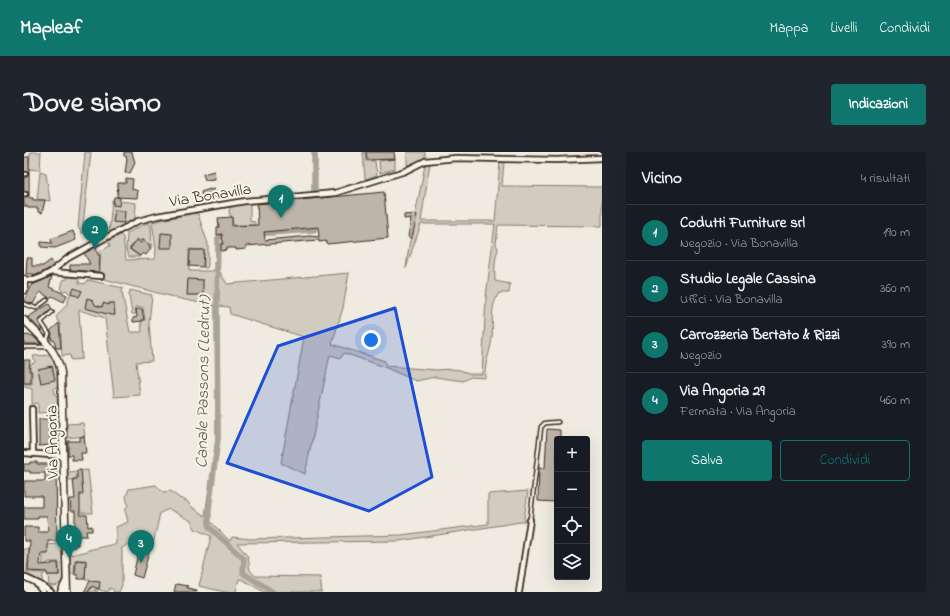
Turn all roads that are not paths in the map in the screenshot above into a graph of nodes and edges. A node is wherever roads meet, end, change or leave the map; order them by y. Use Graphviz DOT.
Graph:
graph roads {
  1 [pos="602,158"];
  2 [pos="51,272"];
  3 [pos="101,276"];
  4 [pos="24,279"];
  5 [pos="24,290"];
  6 [pos="48,300"];
  7 [pos="24,304"];
  8 [pos="52,312"];
  9 [pos="24,320"];
  10 [pos="48,345"];
  11 [pos="24,347"];
  12 [pos="32,409"];
  13 [pos="558,422"];
  14 [pos="24,453"];
  15 [pos="34,454"];
  16 [pos="64,456"];
  17 [pos="530,520"];
  18 [pos="67,576"];
  19 [pos="24,577"];
  20 [pos="36,583"];
  21 [pos="43,592"];
  22 [pos="51,592"];
  23 [pos="61,592"];
  24 [pos="68,592"];
  25 [pos="518,592"];
  1 -- 2 [label="street, Via Bonavilla"];
  2 -- 3 [label="street"];
  2 -- 4 [label="street, Via Bonavilla"];
  4 -- 5 [label="street"];
  6 -- 7 [label="lane"];
  8 -- 10 [label="lane"];
  9 -- 10 [label="street, Via Angoria"];
  10 -- 11 [label="lane"];
  10 -- 16 [label="street, Via Angoria"];
  12 -- 15 [label="street"];
  13 -- 17 [label="lane"];
  14 -- 15 [label="street"];
  15 -- 16 [label="street"];
  16 -- 18 [label="street, Via Angoria"];
  17 -- 25 [label="street"];
  18 -- 23 [label="street, Via Angoria"];
  18 -- 24 [label="street, Via Angoria"];
  19 -- 20 [label="street"];
  20 -- 21 [label="street"];
  20 -- 22 [label="street"];
}
